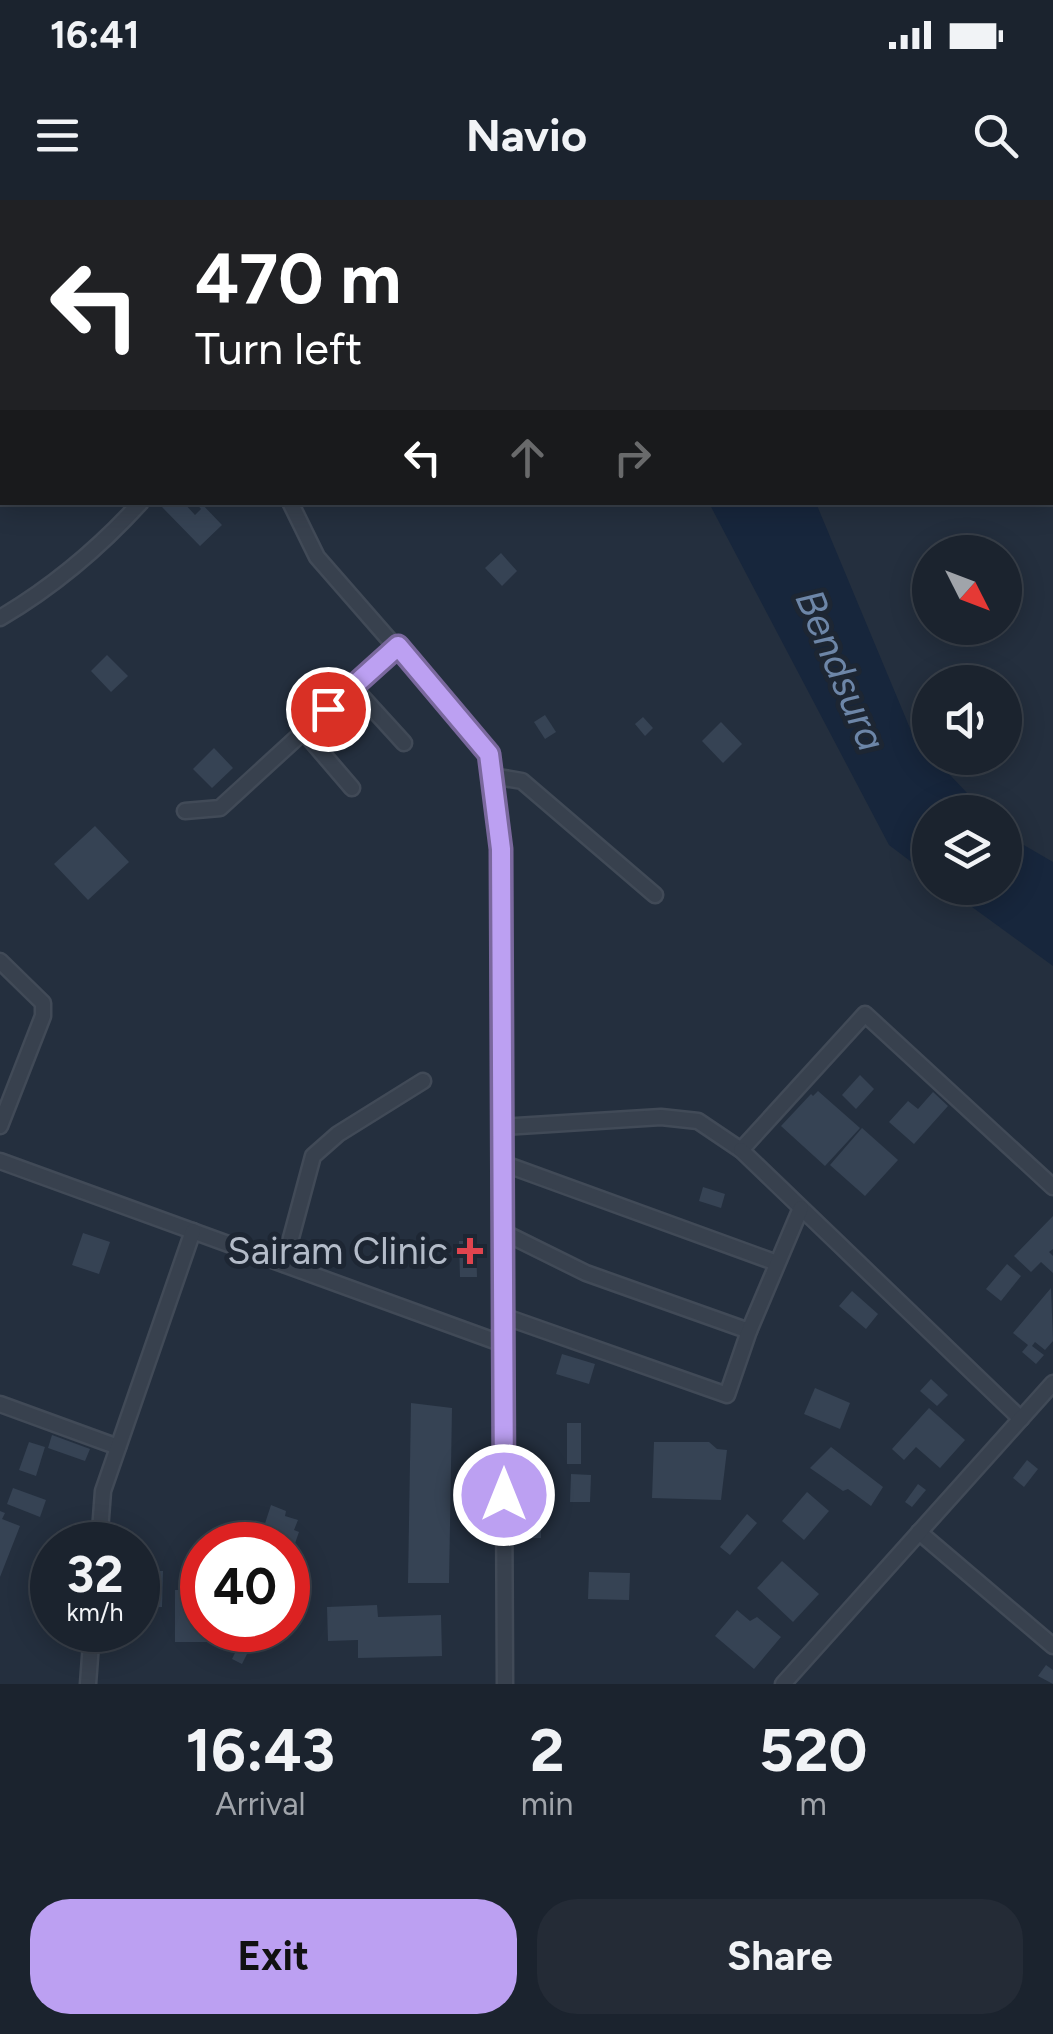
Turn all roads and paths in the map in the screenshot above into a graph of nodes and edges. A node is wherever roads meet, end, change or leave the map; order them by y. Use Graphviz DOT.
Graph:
graph roads {
  1 [pos="138,505"];
  2 [pos="297,505"];
  3 [pos="0,618"];
  4 [pos="398,646"];
  5 [pos="353,687"];
  6 [pos="304,732"];
  7 [pos="404,744"];
  8 [pos="492,776"];
  9 [pos="352,788"];
  10 [pos="185,811"];
  11 [pos="655,896"];
  12 [pos="0,960"];
  13 [pos="423,1081"];
  14 [pos="0,1126"];
  15 [pos="502,1127"];
  16 [pos="742,1150"];
  17 [pos="0,1162"];
  18 [pos="502,1162"];
  19 [pos="1053,1188"];
  20 [pos="801,1208"];
  21 [pos="193,1231"];
  22 [pos="503,1232"];
  23 [pos="777,1263"];
  24 [pos="284,1264"];
  25 [pos="503,1316"];
  26 [pos="749,1331"];
  27 [pos="503,1344"];
  28 [pos="1053,1383"];
  29 [pos="0,1404"];
  30 [pos="1021,1419"];
  31 [pos="118,1447"];
  32 [pos="101,1522"];
  33 [pos="919,1532"];
  34 [pos="1053,1646"];
  35 [pos="90,1652"];
  36 [pos="88,1684"];
  37 [pos="505,1684"];
  38 [pos="784,1684"];
  1 -- 3 [label="street"];
  2 -- 4 [label="street"];
  4 -- 5 [label="street"];
  4 -- 8 [label="street"];
  5 -- 6 [label="street"];
  5 -- 7 [label="street"];
  6 -- 9 [label="street"];
  6 -- 10 [label="street"];
  8 -- 11 [label="street"];
  8 -- 15 [label="street"];
  12 -- 14 [label="street"];
  13 -- 24 [label="street"];
  15 -- 16 [label="street"];
  15 -- 18 [label="street"];
  16 -- 19 [label="street"];
  16 -- 20 [label="street"];
  17 -- 21 [label="street"];
  18 -- 22 [label="street"];
  18 -- 23 [label="street"];
  20 -- 23 [label="street"];
  20 -- 30 [label="street"];
  21 -- 24 [label="street"];
  21 -- 31 [label="street"];
  22 -- 25 [label="street"];
  22 -- 26 [label="street"];
  23 -- 26 [label="street"];
  24 -- 27 [label="street"];
  25 -- 26 [label="street"];
  25 -- 27 [label="street"];
  27 -- 37 [label="street"];
  28 -- 30 [label="street"];
  29 -- 31 [label="street"];
  30 -- 33 [label="street"];
  31 -- 32 [label="street"];
  33 -- 34 [label="street"];
  33 -- 38 [label="street"];
  35 -- 36 [label="street"];
}
